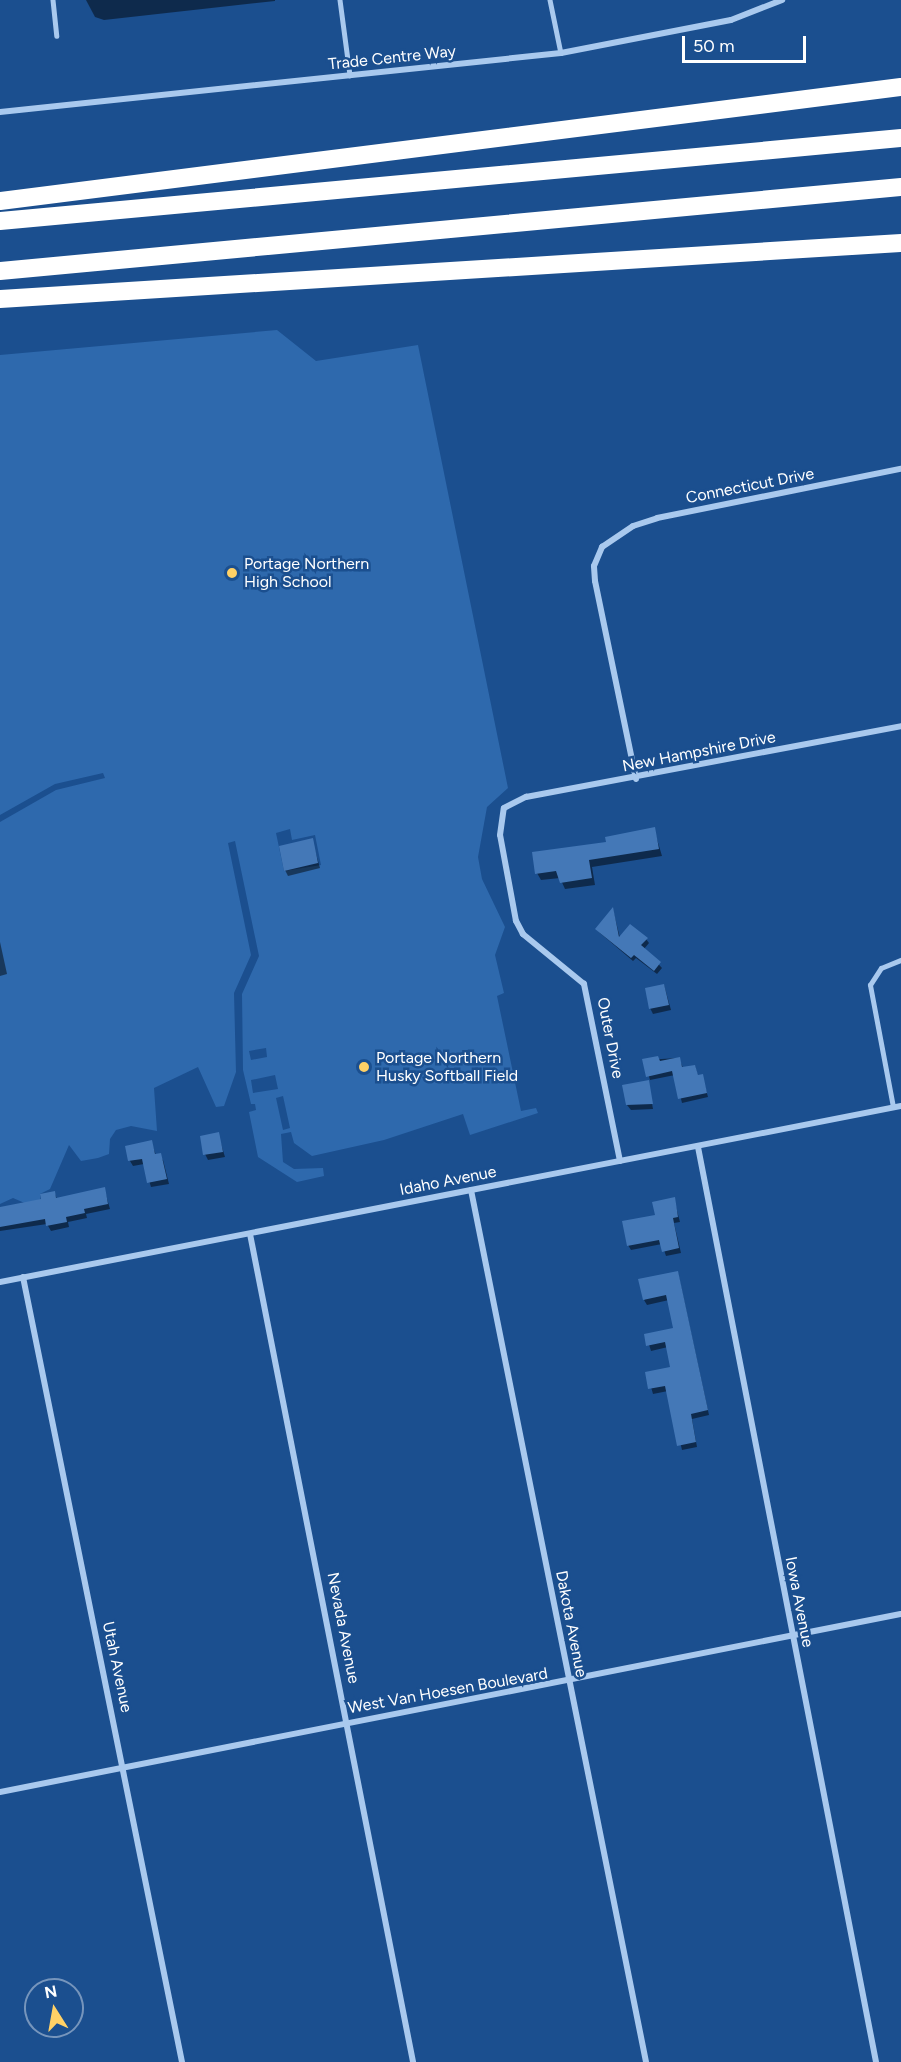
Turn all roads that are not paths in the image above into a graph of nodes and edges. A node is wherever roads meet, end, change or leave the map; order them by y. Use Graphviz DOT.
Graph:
graph roads {
  1 [pos="53,0"];
  2 [pos="340,0"];
  3 [pos="550,0"];
  4 [pos="782,0"];
  5 [pos="57,36"];
  6 [pos="561,53"];
  7 [pos="350,75"];
  8 [pos="901,87"];
  9 [pos="0,112"];
  10 [pos="901,138"];
  11 [pos="901,187"];
  12 [pos="0,201"];
  13 [pos="0,221"];
  14 [pos="901,243"];
  15 [pos="0,271"];
  16 [pos="0,299"];
  17 [pos="901,470"];
  18 [pos="901,726"];
  19 [pos="636,779"];
  20 [pos="504,808"];
  21 [pos="901,960"];
  22 [pos="901,1106"];
  23 [pos="893,1107"];
  24 [pos="698,1147"];
  25 [pos="620,1161"];
  26 [pos="471,1191"];
  27 [pos="250,1234"];
  28 [pos="23,1277"];
  29 [pos="0,1282"];
  30 [pos="901,1614"];
  31 [pos="792,1635"];
  32 [pos="569,1682"];
  33 [pos="348,1723"];
  34 [pos="124,1770"];
  35 [pos="0,1792"];
  36 [pos="182,2062"];
  37 [pos="413,2062"];
  38 [pos="646,2062"];
  39 [pos="876,2062"];
  1 -- 5 [label="lane"];
  2 -- 7 [label="lane"];
  3 -- 6 [label="lane"];
  4 -- 6 [label="street, Trade Centre Way"];
  6 -- 7 [label="street, Trade Centre Way"];
  7 -- 9 [label="street, Trade Centre Way"];
  8 -- 12 [label="highway"];
  10 -- 13 [label="highway"];
  11 -- 15 [label="highway"];
  14 -- 16 [label="highway"];
  17 -- 19 [label="street, Connecticut Drive"];
  18 -- 19 [label="street, New Hampshire Drive"];
  19 -- 20 [label="street, New Hampshire Drive"];
  20 -- 25 [label="street, Outer Drive"];
  21 -- 23 [label="lane"];
  22 -- 23 [label="street, Idaho Avenue"];
  23 -- 24 [label="street, Idaho Avenue"];
  24 -- 25 [label="street, Idaho Avenue"];
  24 -- 31 [label="street, Iowa Avenue"];
  25 -- 26 [label="street, Idaho Avenue"];
  26 -- 27 [label="street, Idaho Avenue"];
  26 -- 32 [label="street, Dakota Avenue"];
  27 -- 28 [label="street, Idaho Avenue"];
  27 -- 33 [label="street, Nevada Avenue"];
  28 -- 29 [label="street, Idaho Avenue"];
  28 -- 34 [label="street, Utah Avenue"];
  30 -- 31 [label="street, West Van Hoesen Boulevard"];
  31 -- 32 [label="street, West Van Hoesen Boulevard"];
  31 -- 39 [label="street, Iowa Avenue"];
  32 -- 33 [label="street, West Van Hoesen Boulevard"];
  32 -- 38 [label="street, Dakota Avenue"];
  33 -- 34 [label="street, West Van Hoesen Boulevard"];
  33 -- 37 [label="street, Nevada Avenue"];
  34 -- 35 [label="street, West Van Hoesen Boulevard"];
  34 -- 36 [label="street, Utah Avenue"];
}
